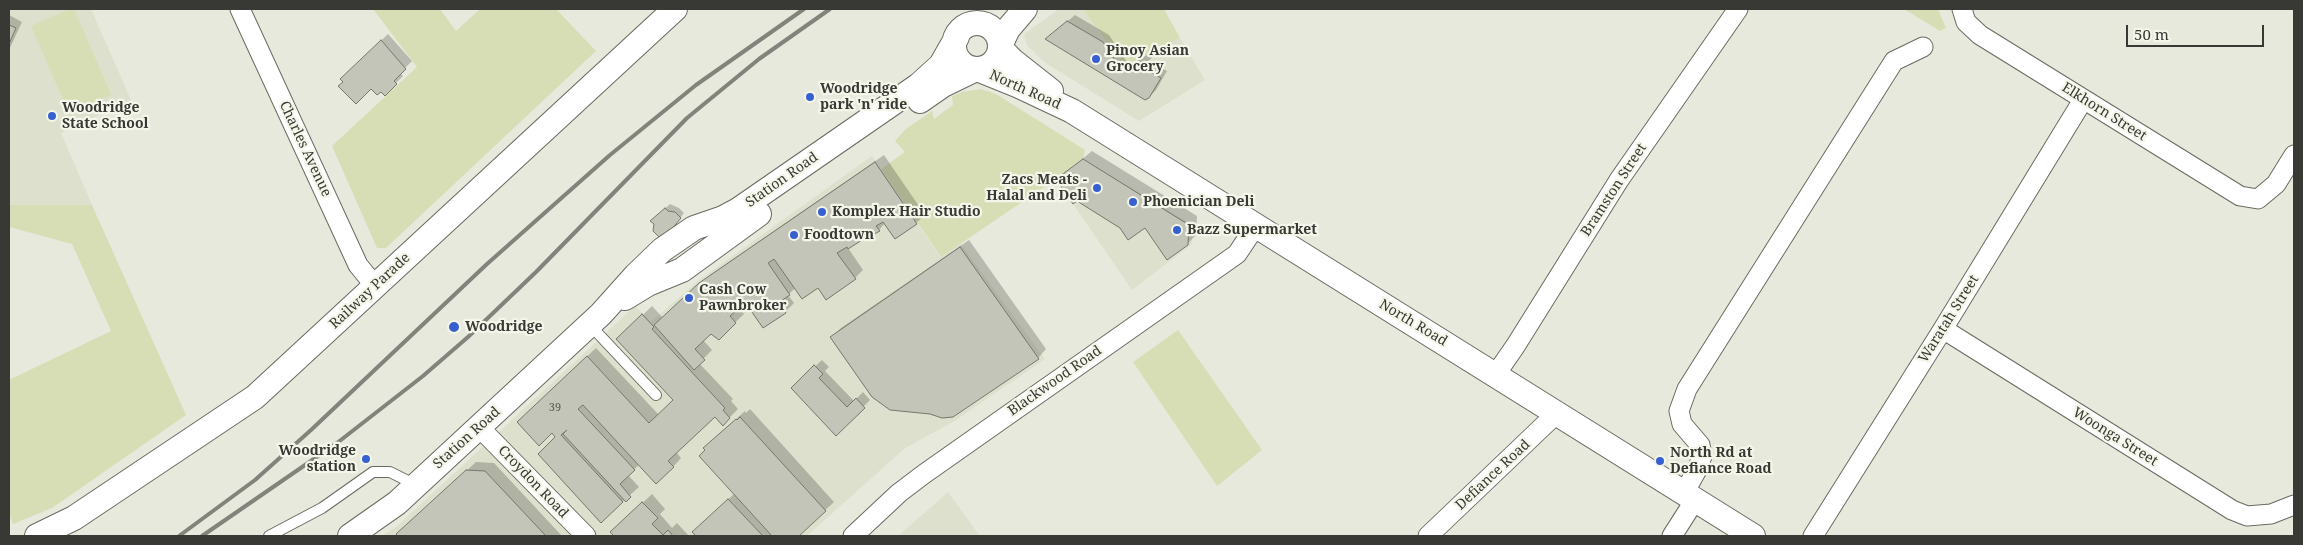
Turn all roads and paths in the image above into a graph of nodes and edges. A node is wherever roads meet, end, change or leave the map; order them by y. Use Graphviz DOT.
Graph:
graph roads {
  1 [pos="240,9"];
  2 [pos="1004,9"];
  3 [pos="1025,9"];
  4 [pos="1738,9"];
  5 [pos="1962,9"];
  6 [pos="666,11"];
  7 [pos="977,24"];
  8 [pos="957,37"];
  9 [pos="1000,47"];
  10 [pos="1923,47"];
  11 [pos="976,69"];
  12 [pos="2083,100"];
  13 [pos="1072,111"];
  14 [pos="2294,155"];
  15 [pos="1256,227"];
  16 [pos="662,250"];
  17 [pos="682,270"];
  18 [pos="375,286"];
  19 [pos="596,319"];
  20 [pos="1943,329"];
  21 [pos="1496,374"];
  22 [pos="656,395"];
  23 [pos="1557,413"];
  24 [pos="480,428"];
  25 [pos="416,484"];
  26 [pos="1689,496"];
  27 [pos="2294,505"];
  28 [pos="37,536"];
  29 [pos="269,536"];
  30 [pos="350,536"];
  31 [pos="586,536"];
  32 [pos="853,536"];
  33 [pos="1428,536"];
  34 [pos="1672,536"];
  35 [pos="1753,536"];
  36 [pos="1813,536"];
  1 -- 18 [label="street, Charles Avenue"];
  2 -- 7 [label="street"];
  3 -- 9 [label="street"];
  4 -- 21 [label="street, Bramston Street"];
  5 -- 12 [label="street, Elkhorn Street"];
  6 -- 18 [label="street, Railway Parade"];
  7 -- 8 [label="street"];
  7 -- 9 [label="street"];
  8 -- 11 [label="street"];
  8 -- 16 [label="street, Station Road"];
  9 -- 11 [label="street"];
  9 -- 13 [label="street, North Road"];
  10 -- 26 [label="street"];
  11 -- 13 [label="street, North Road"];
  11 -- 17 [label="street, Station Road"];
  12 -- 14 [label="street, Elkhorn Street"];
  12 -- 20 [label="street, Waratah Street"];
  13 -- 15 [label="street, North Road"];
  15 -- 21 [label="street, North Road"];
  15 -- 32 [label="street, Blackwood Road"];
  16 -- 17 [label="street"];
  16 -- 19 [label="street, Station Road"];
  17 -- 19 [label="street, Station Road"];
  18 -- 28 [label="street, Railway Parade"];
  19 -- 22 [label="lane"];
  19 -- 24 [label="street, Station Road"];
  20 -- 27 [label="street, Woonga Street"];
  20 -- 36 [label="street, Waratah Street"];
  21 -- 23 [label="street, North Road"];
  23 -- 26 [label="street, North Road"];
  23 -- 33 [label="street, Defiance Road"];
  24 -- 25 [label="street, Station Road"];
  24 -- 31 [label="street, Croydon Road"];
  25 -- 29 [label="lane"];
  25 -- 30 [label="street, Station Road"];
  26 -- 34 [label="street"];
  26 -- 35 [label="street, North Road"];
}
